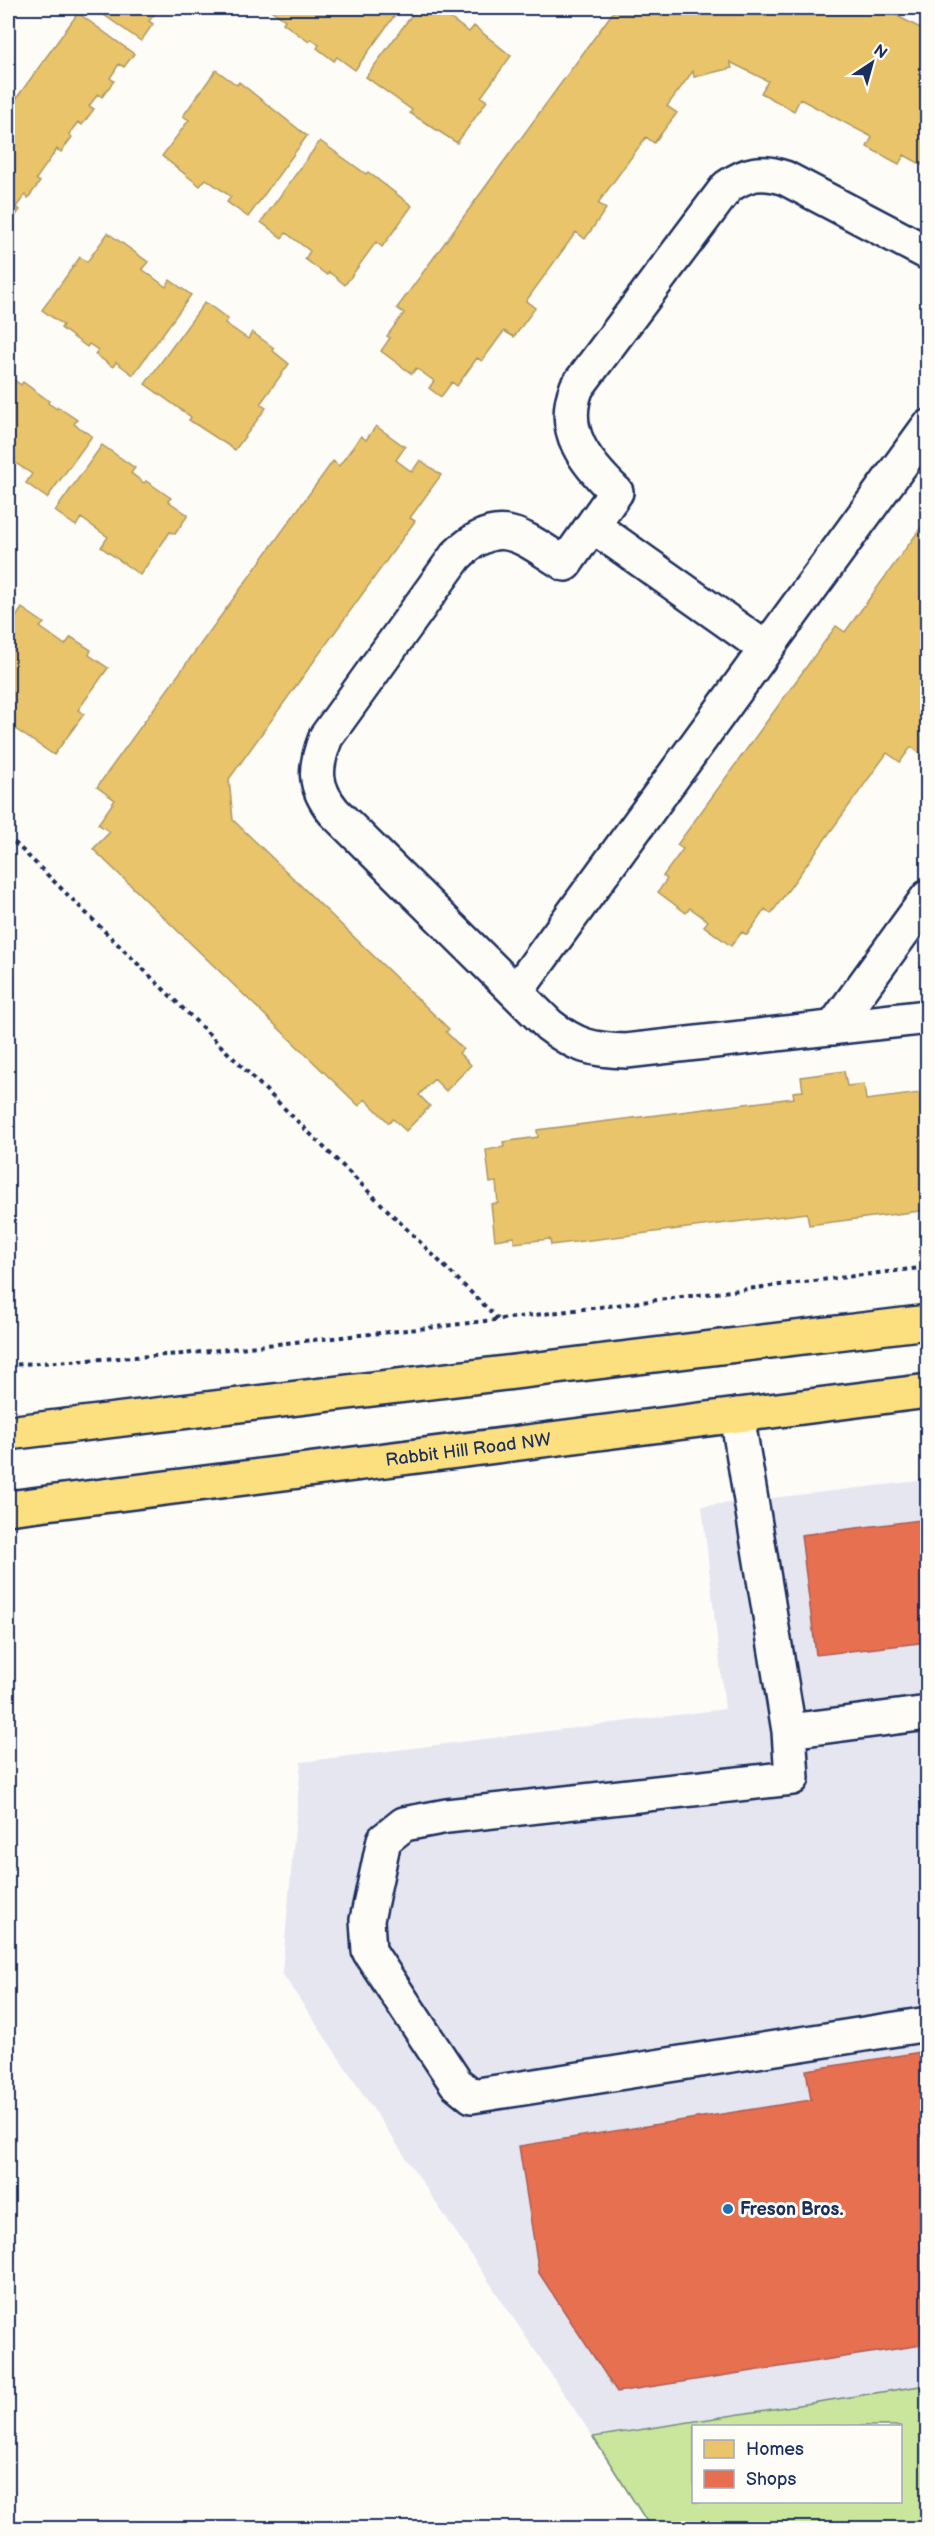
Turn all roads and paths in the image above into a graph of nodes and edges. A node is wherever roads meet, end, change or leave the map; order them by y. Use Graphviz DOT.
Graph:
graph roads {
  1 [pos="927,254"];
  2 [pos="927,427"];
  3 [pos="593,526"];
  4 [pos="765,648"];
  5 [pos="8,837"];
  6 [pos="927,897"];
  7 [pos="516,992"];
  8 [pos="927,1017"];
  9 [pos="833,1028"];
  10 [pos="927,1267"];
  11 [pos="498,1319"];
  12 [pos="927,1322"];
  13 [pos="8,1365"];
  14 [pos="927,1390"];
  15 [pos="737,1415"];
  16 [pos="8,1433"];
  17 [pos="8,1508"];
  18 [pos="927,1713"];
  19 [pos="789,1731"];
  20 [pos="927,2024"];
  1 -- 3 [label="lane"];
  2 -- 4 [label="lane"];
  3 -- 4 [label="lane"];
  3 -- 7 [label="lane"];
  4 -- 7 [label="lane"];
  5 -- 11 [label="path"];
  6 -- 9 [label="lane"];
  7 -- 9 [label="lane"];
  8 -- 9 [label="lane"];
  10 -- 11 [label="path"];
  11 -- 13 [label="path"];
  12 -- 16 [label="main road"];
  14 -- 15 [label="main road, Rabbit Hill Road NW"];
  15 -- 17 [label="main road, Rabbit Hill Road NW"];
  15 -- 19 [label="lane"];
  18 -- 19 [label="lane"];
  19 -- 20 [label="lane"];
}
